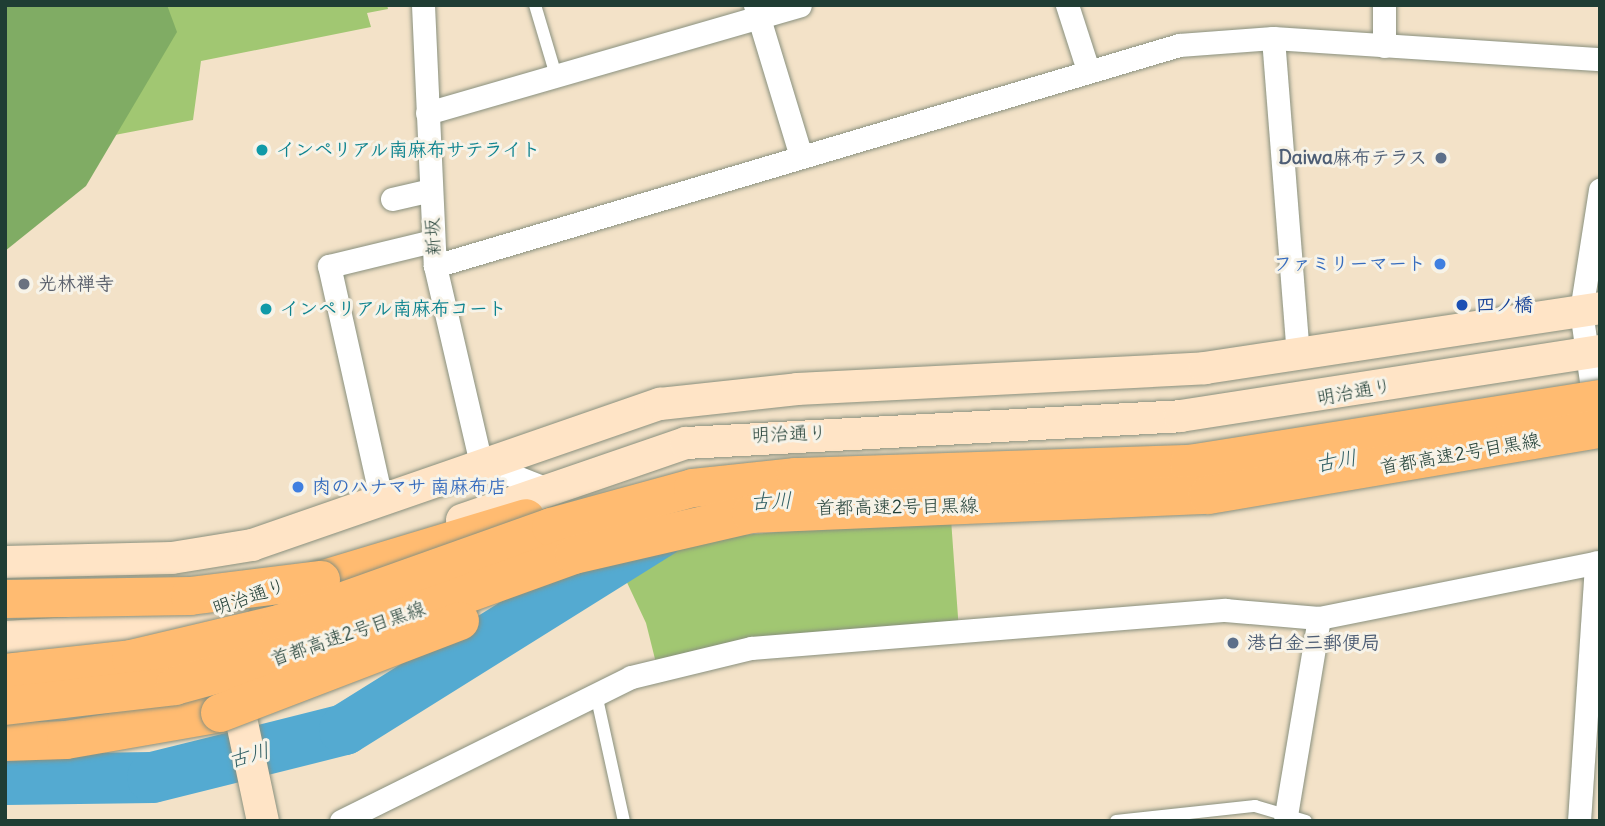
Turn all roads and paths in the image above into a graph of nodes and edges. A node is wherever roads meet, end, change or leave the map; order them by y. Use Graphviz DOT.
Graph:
graph roads {
  1 [pos="423,5"];
  2 [pos="535,5"];
  3 [pos="800,5"];
  4 [pos="1067,5"];
  5 [pos="1384,5"];
  6 [pos="757,11"];
  7 [pos="1273,38"];
  8 [pos="1384,46"];
  9 [pos="1600,59"];
  10 [pos="1088,70"];
  11 [pos="558,80"];
  12 [pos="427,113"];
  13 [pos="801,156"];
  14 [pos="1600,189"];
  15 [pos="430,190"];
  16 [pos="392,199"];
  17 [pos="432,241"];
  18 [pos="435,266"];
  19 [pos="1590,309"];
  20 [pos="1298,357"];
  21 [pos="1594,370"];
  22 [pos="1600,429"];
  23 [pos="1600,438"];
  24 [pos="481,463"];
  25 [pos="746,480"];
  26 [pos="547,489"];
  27 [pos="381,498"];
  28 [pos="801,509"];
  29 [pos="205,556"];
  30 [pos="5,562"];
  31 [pos="1598,563"];
  32 [pos="5,599"];
  33 [pos="217,608"];
  34 [pos="1319,618"];
  35 [pos="5,637"];
  36 [pos="5,673"];
  37 [pos="596,694"];
  38 [pos="5,705"];
  39 [pos="5,742"];
  40 [pos="1593,761"];
  41 [pos="260,808"];
  42 [pos="1148,819"];
  43 [pos="1292,819"];
  44 [pos="341,821"];
  45 [pos="624,821"];
  46 [pos="1116,821"];
  47 [pos="1579,821"];
  1 -- 12 [label="street, 新坂"];
  2 -- 11 [label="lane"];
  3 -- 6 [label="street"];
  4 -- 10 [label="street"];
  5 -- 8 [label="street"];
  6 -- 11 [label="street"];
  6 -- 13 [label="street"];
  7 -- 8 [label="street"];
  7 -- 10 [label="street"];
  7 -- 20 [label="street"];
  8 -- 9 [label="street"];
  10 -- 13 [label="street"];
  11 -- 12 [label="street"];
  12 -- 15 [label="street, 新坂"];
  13 -- 18 [label="street"];
  14 -- 19 [label="street"];
  15 -- 16 [label="street"];
  15 -- 17 [label="street, 新坂"];
  17 -- 18 [label="street, 新坂"];
  17 -- 27 [label="street"];
  18 -- 24 [label="street, 新坂"];
  19 -- 20 [label="main road"];
  19 -- 21 [label="street"];
  20 -- 24 [label="main road"];
  21 -- 23 [label="street, bridge"];
  21 -- 25 [label="highway, 首都高速2号目黒線, bridge"];
  21 -- 26 [label="main road, 明治通り"];
  22 -- 28 [label="highway, 首都高速2号目黒線, bridge"];
  24 -- 26 [label="street"];
  24 -- 27 [label="main road"];
  25 -- 32 [label="highway, bridge"];
  25 -- 36 [label="highway, 首都高速2号目黒線, bridge"];
  26 -- 33 [label="main road, 明治通り"];
  27 -- 29 [label="main road"];
  28 -- 38 [label="highway, 首都高速2号目黒線, bridge"];
  28 -- 39 [label="highway, bridge"];
  29 -- 30 [label="main road"];
  29 -- 33 [label="main road"];
  31 -- 34 [label="street"];
  31 -- 40 [label="street"];
  33 -- 35 [label="main road, 明治通り"];
  33 -- 41 [label="main road"];
  34 -- 37 [label="street"];
  34 -- 43 [label="street"];
  37 -- 44 [label="street"];
  37 -- 45 [label="lane"];
  40 -- 47 [label="street"];
  42 -- 43 [label="lane"];
  42 -- 46 [label="lane"];
}
